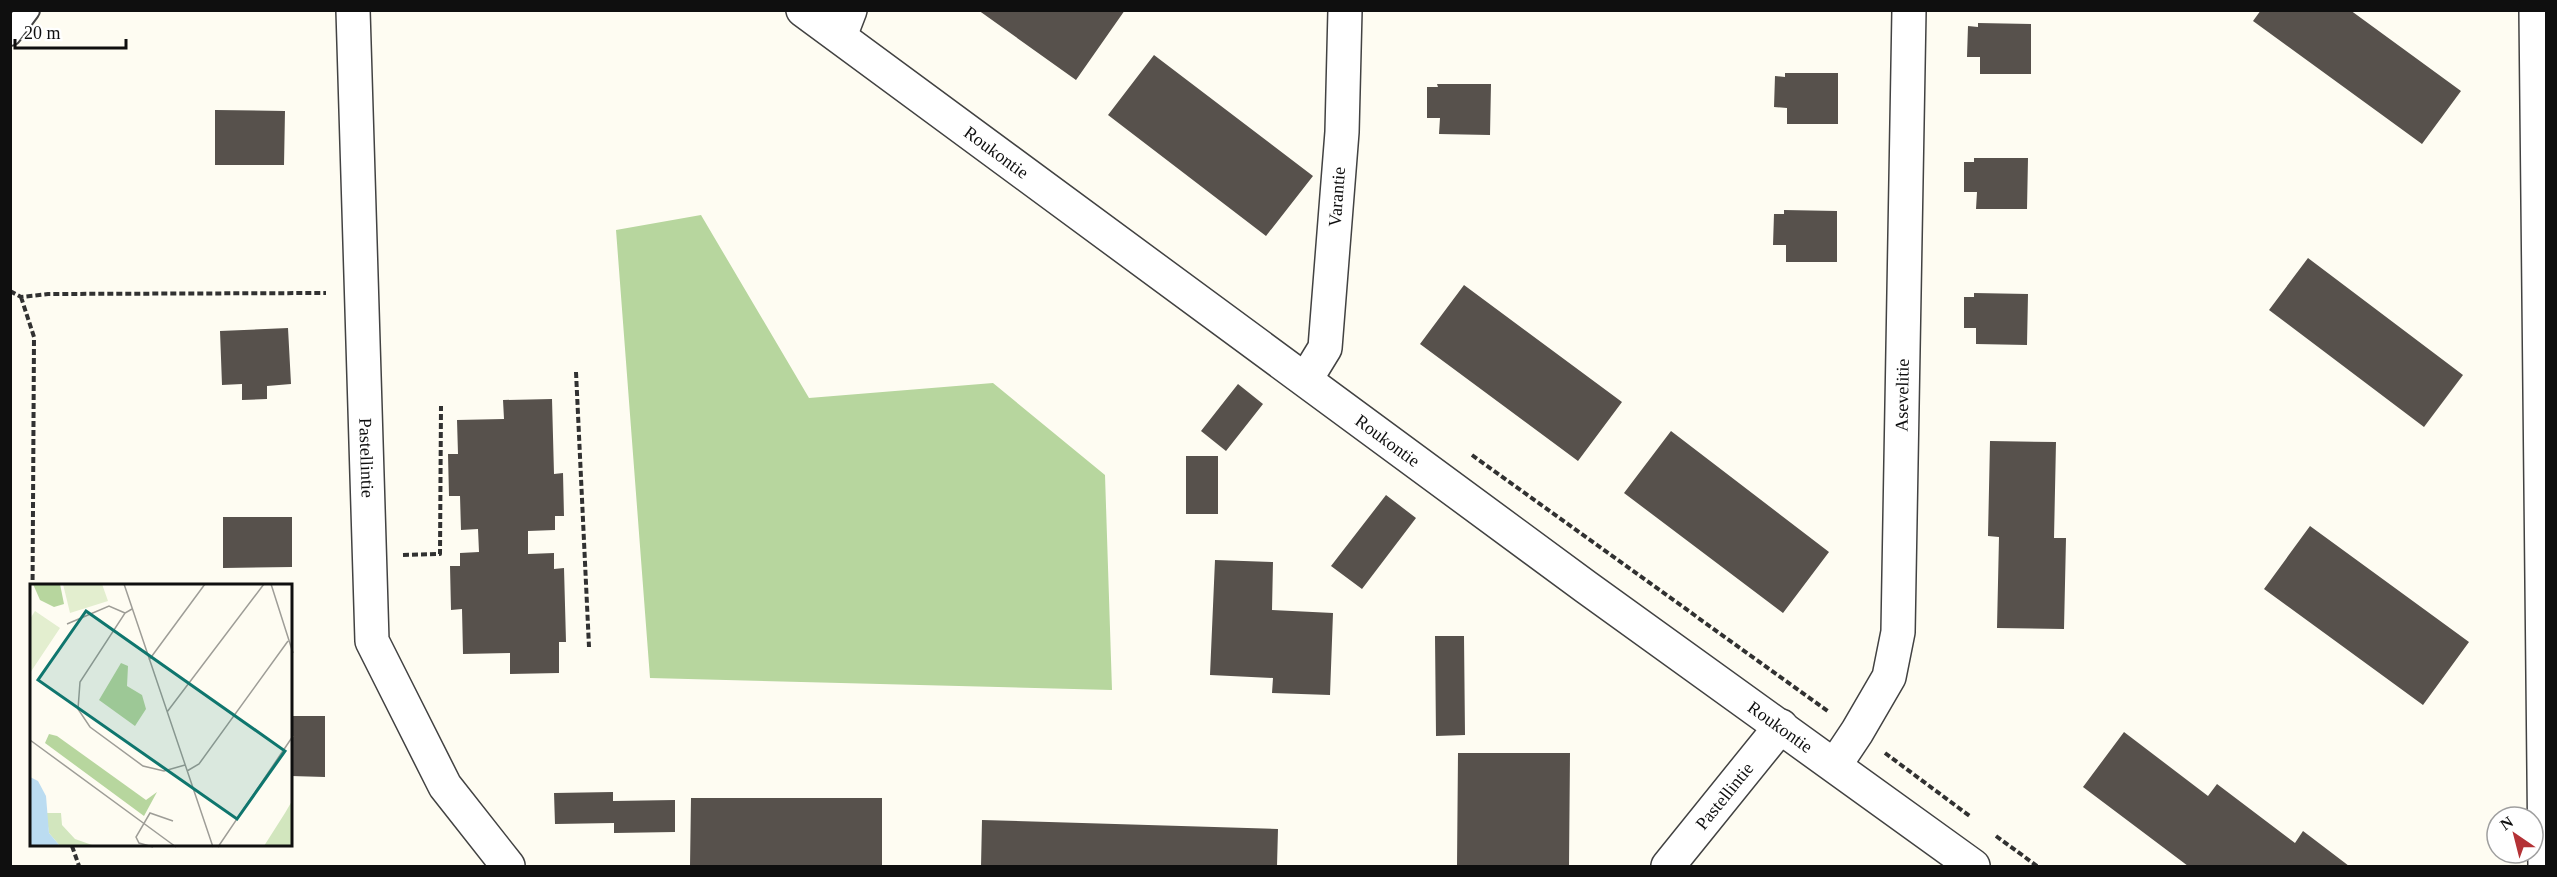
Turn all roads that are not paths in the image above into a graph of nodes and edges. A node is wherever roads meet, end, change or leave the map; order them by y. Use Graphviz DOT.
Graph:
graph roads {
  1 [pos="28,10"];
  2 [pos="353,10"];
  3 [pos="803,10"];
  4 [pos="1345,10"];
  5 [pos="1909,10"];
  6 [pos="2536,10"];
  7 [pos="845,23"];
  8 [pos="10,34"];
  9 [pos="1306,379"];
  10 [pos="1781,726"];
  11 [pos="1835,765"];
  12 [pos="508,867"];
  13 [pos="1668,867"];
  14 [pos="1973,867"];
  15 [pos="2545,867"];
  1 -- 8 [label="lane"];
  2 -- 12 [label="street, Pastellintie"];
  3 -- 7 [label="street, Roukontie"];
  4 -- 9 [label="street, Varantie"];
  5 -- 11 [label="street, Asevelitie"];
  6 -- 15 [label="street"];
  7 -- 9 [label="street, Roukontie"];
  9 -- 10 [label="street, Roukontie"];
  10 -- 11 [label="street, Roukontie"];
  10 -- 13 [label="street, Pastellintie"];
  11 -- 14 [label="street, Roukontie"];
}
